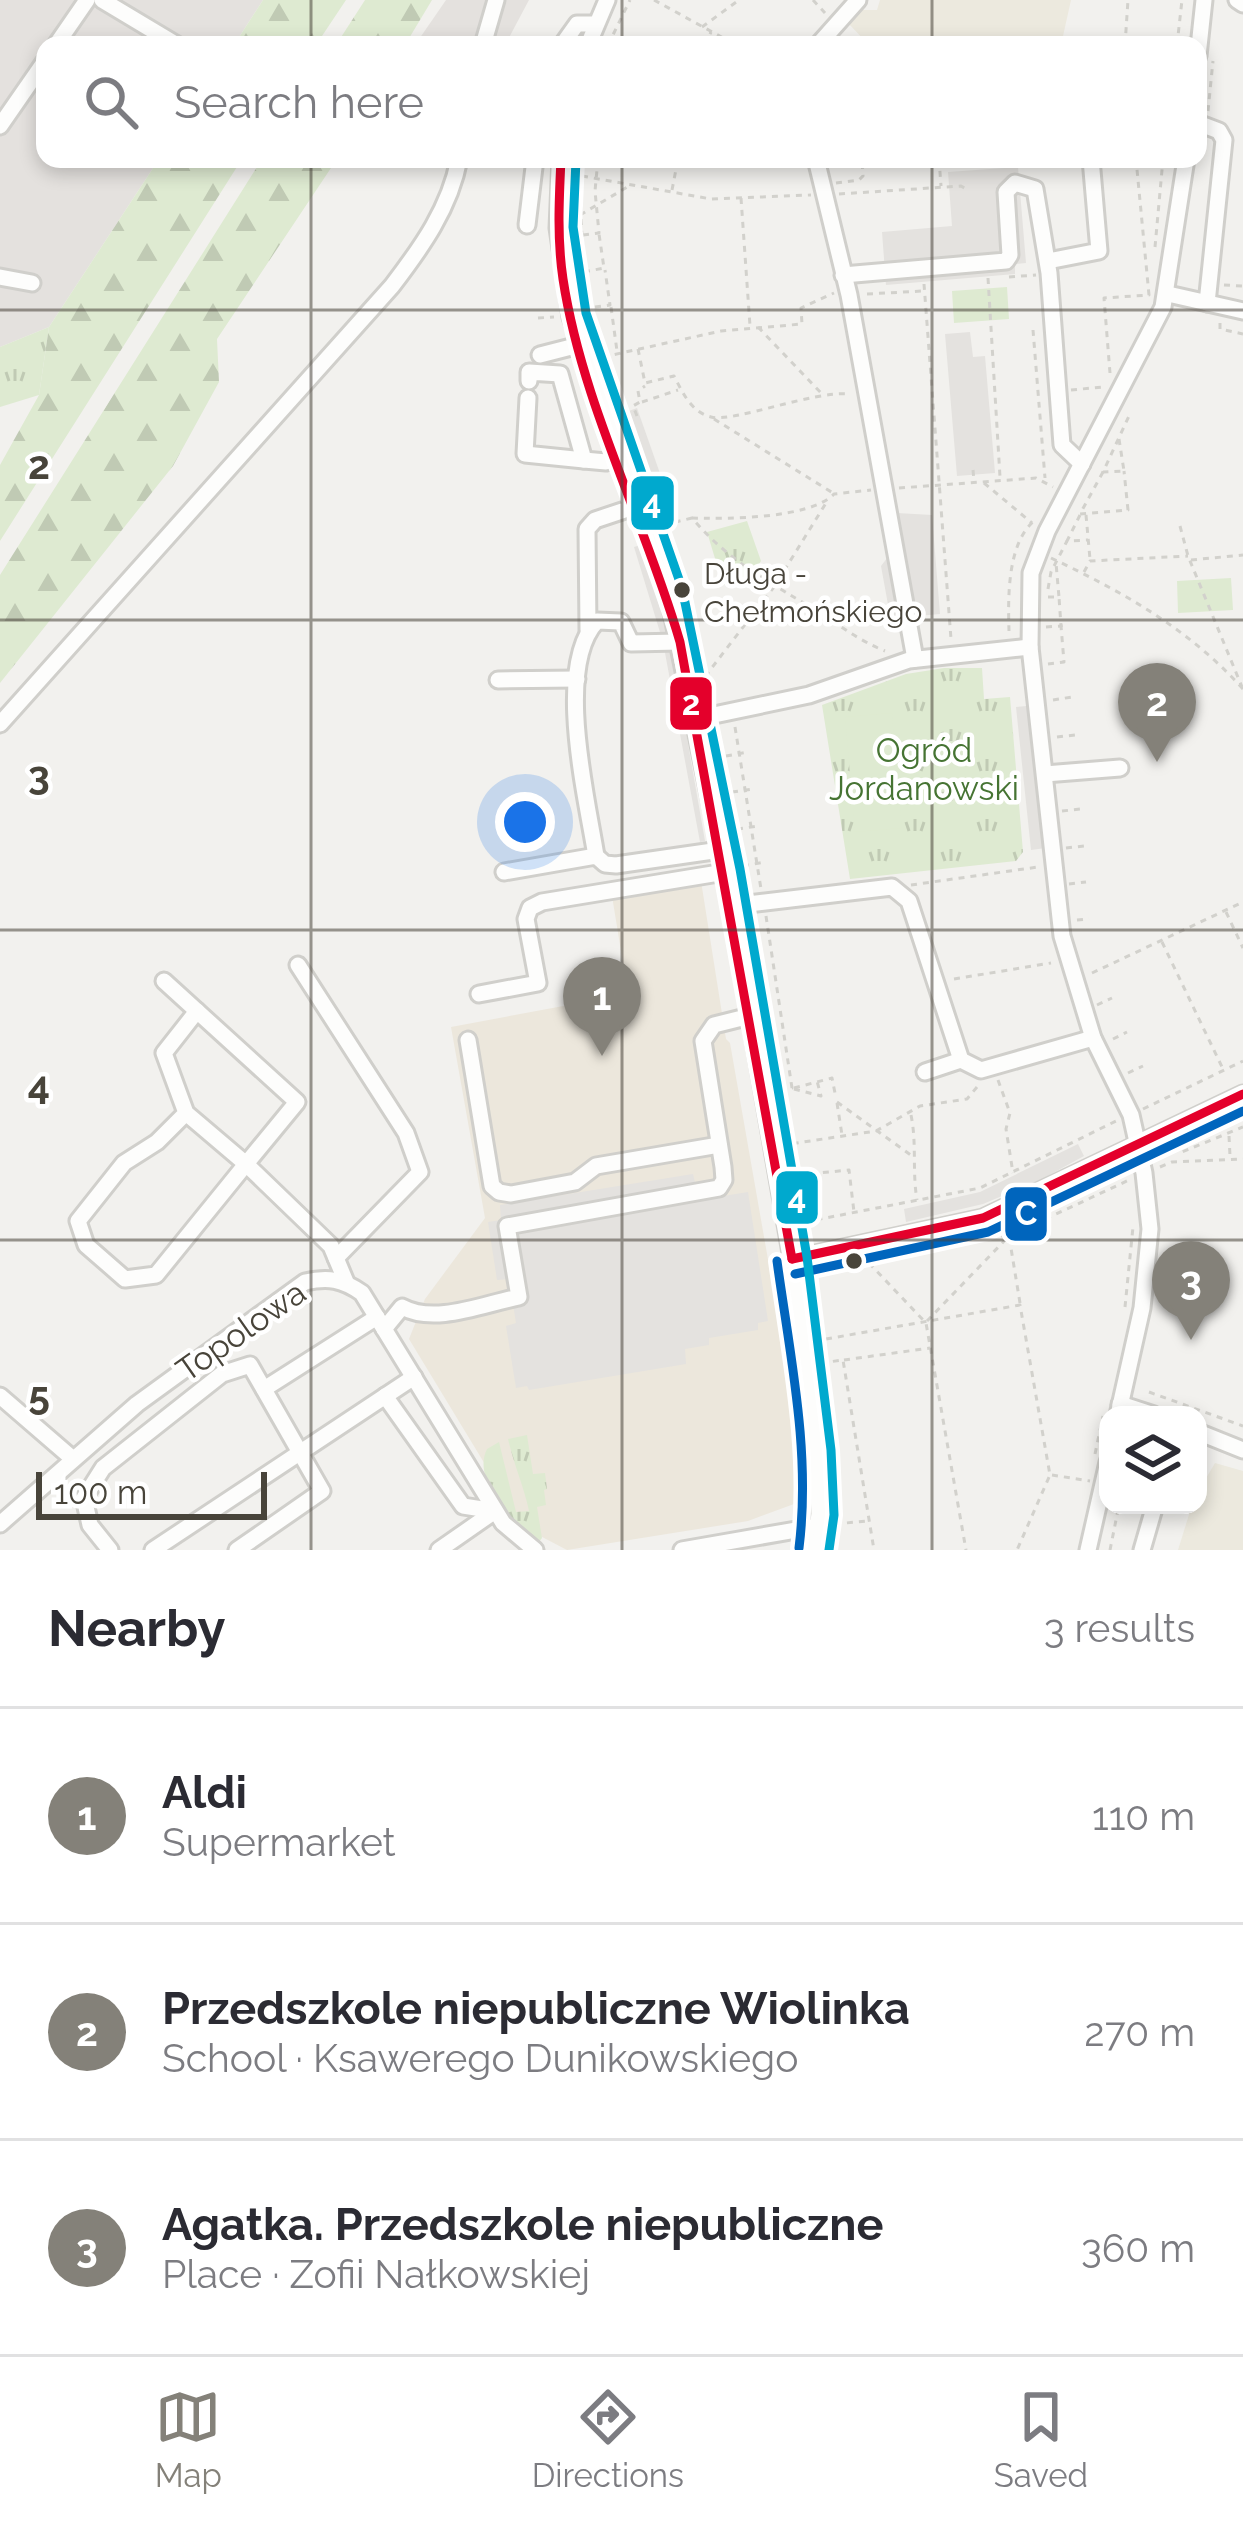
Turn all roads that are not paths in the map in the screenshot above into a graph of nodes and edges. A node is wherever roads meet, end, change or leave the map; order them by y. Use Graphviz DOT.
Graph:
graph roads {
  1 [pos="87,0"];
  2 [pos="101,0"];
  3 [pos="496,0"];
  4 [pos="607,0"];
  5 [pos="858,0"];
  6 [pos="1204,0"];
  7 [pos="595,24"];
  8 [pos="62,36"];
  9 [pos="162,36"];
  10 [pos="486,36"];
  11 [pos="568,36"];
  12 [pos="591,36"];
  13 [pos="825,36"];
  14 [pos="1205,36"];
  15 [pos="36,74"];
  16 [pos="0,126"];
  17 [pos="1207,127"];
  18 [pos="457,168"];
  19 [pos="534,168"];
  20 [pos="560,168"];
  21 [pos="819,168"];
  22 [pos="1092,168"];
  23 [pos="1185,168"];
  24 [pos="530,193"];
  25 [pos="558,195"];
  26 [pos="527,225"];
  27 [pos="1048,261"];
  28 [pos="843,275"];
  29 [pos="0,277"];
  30 [pos="32,284"];
  31 [pos="1168,294"];
  32 [pos="1207,303"];
  33 [pos="1243,311"];
  34 [pos="579,345"];
  35 [pos="540,355"];
  36 [pos="618,458"];
  37 [pos="584,460"];
  38 [pos="1082,464"];
  39 [pos="638,506"];
  40 [pos="588,630"];
  41 [pos="680,642"];
  42 [pos="1030,647"];
  43 [pos="912,660"];
  44 [pos="498,680"];
  45 [pos="577,680"];
  46 [pos="695,719"];
  47 [pos="0,724"];
  48 [pos="1120,768"];
  49 [pos="1045,774"];
  50 [pos="720,850"];
  51 [pos="596,856"];
  52 [pos="504,872"];
  53 [pos="725,872"];
  54 [pos="731,906"];
  55 [pos="298,965"];
  56 [pos="164,981"];
  57 [pos="479,994"];
  58 [pos="702,1008"];
  59 [pos="197,1011"];
  60 [pos="750,1016"];
  61 [pos="708,1029"];
  62 [pos="1101,1039"];
  63 [pos="468,1040"];
  64 [pos="961,1060"];
  65 [pos="926,1072"];
  66 [pos="1243,1094"];
  67 [pos="186,1113"];
  68 [pos="1139,1143"];
  69 [pos="718,1144"];
  70 [pos="246,1164"];
  71 [pos="336,1258"];
  72 [pos="792,1259"];
  73 [pos="346,1282"];
  74 [pos="380,1323"];
  75 [pos="414,1377"];
  76 [pos="264,1389"];
  77 [pos="0,1396"];
  78 [pos="385,1396"];
  79 [pos="1115,1406"];
  80 [pos="1207,1436"];
  81 [pos="301,1450"];
  82 [pos="1243,1450"];
  83 [pos="73,1459"];
  84 [pos="1099,1502"];
  85 [pos="495,1511"];
  86 [pos="1152,1514"];
  87 [pos="0,1524"];
  88 [pos="819,1526"];
  89 [pos="110,1550"];
  90 [pos="153,1550"];
  91 [pos="237,1550"];
  92 [pos="439,1550"];
  93 [pos="535,1550"];
  94 [pos="682,1550"];
  95 [pos="814,1550"];
  96 [pos="1088,1550"];
  97 [pos="1142,1550"];
  1 -- 8 [label="street"];
  2 -- 9 [label="street"];
  3 -- 10 [label="street"];
  4 -- 7 [label="street"];
  5 -- 13 [label="street"];
  6 -- 14 [label="street"];
  7 -- 11 [label="street"];
  7 -- 12 [label="street"];
  15 -- 16 [label="street"];
  17 -- 32 [label="street"];
  18 -- 47 [label="street"];
  19 -- 24 [label="street"];
  20 -- 25 [label="street"];
  21 -- 28 [label="street"];
  22 -- 27 [label="street"];
  23 -- 31 [label="street"];
  24 -- 25 [label="street"];
  24 -- 26 [label="street"];
  25 -- 34 [label="street"];
  27 -- 28 [label="street"];
  27 -- 38 [label="street"];
  28 -- 43 [label="street"];
  29 -- 30 [label="street"];
  31 -- 32 [label="street"];
  31 -- 38 [label="street"];
  32 -- 33 [label="street"];
  34 -- 35 [label="street"];
  34 -- 36 [label="street"];
  36 -- 37 [label="street"];
  36 -- 39 [label="street"];
  37 -- 37 [label="street"];
  38 -- 42 [label="street"];
  39 -- 40 [label="street"];
  39 -- 41 [label="street"];
  40 -- 41 [label="street"];
  40 -- 45 [label="street"];
  41 -- 46 [label="street"];
  42 -- 43 [label="street"];
  42 -- 49 [label="street"];
  43 -- 46 [label="street"];
  44 -- 45 [label="street"];
  45 -- 51 [label="street"];
  46 -- 50 [label="street"];
  48 -- 49 [label="street"];
  49 -- 62 [label="street"];
  50 -- 51 [label="street"];
  50 -- 53 [label="street"];
  51 -- 52 [label="street"];
  53 -- 54 [label="street"];
  53 -- 57 [label="street"];
  54 -- 60 [label="street"];
  54 -- 64 [label="street"];
  55 -- 71 [label="street"];
  56 -- 59 [label="street"];
  58 -- 61 [label="street"];
  59 -- 67 [label="street"];
  59 -- 70 [label="street"];
  60 -- 61 [label="street"];
  60 -- 72 [label="street"];
  61 -- 69 [label="street"];
  62 -- 64 [label="street"];
  62 -- 68 [label="street"];
  63 -- 69 [label="street"];
  64 -- 65 [label="street"];
  66 -- 68 [label="street"];
  67 -- 70 [label="street"];
  67 -- 70 [label="street"];
  68 -- 72 [label="street"];
  68 -- 79 [label="street"];
  69 -- 74 [label="street"];
  70 -- 71 [label="street"];
  71 -- 73 [label="street"];
  72 -- 88 [label="street"];
  73 -- 74 [label="street, Topolowa"];
  73 -- 83 [label="street, Topolowa"];
  74 -- 75 [label="street, Topolowa"];
  74 -- 76 [label="street"];
  75 -- 78 [label="street"];
  75 -- 85 [label="street, Topolowa"];
  76 -- 81 [label="street"];
  76 -- 89 [label="street"];
  77 -- 83 [label="street"];
  78 -- 81 [label="street"];
  78 -- 85 [label="street"];
  80 -- 82 [label="street"];
  81 -- 90 [label="street"];
  81 -- 91 [label="street"];
  83 -- 87 [label="street, Topolowa"];
  84 -- 96 [label="street"];
  85 -- 92 [label="street"];
  85 -- 93 [label="street, Topolowa"];
  86 -- 97 [label="street"];
  88 -- 94 [label="street"];
  88 -- 95 [label="street"];
}
